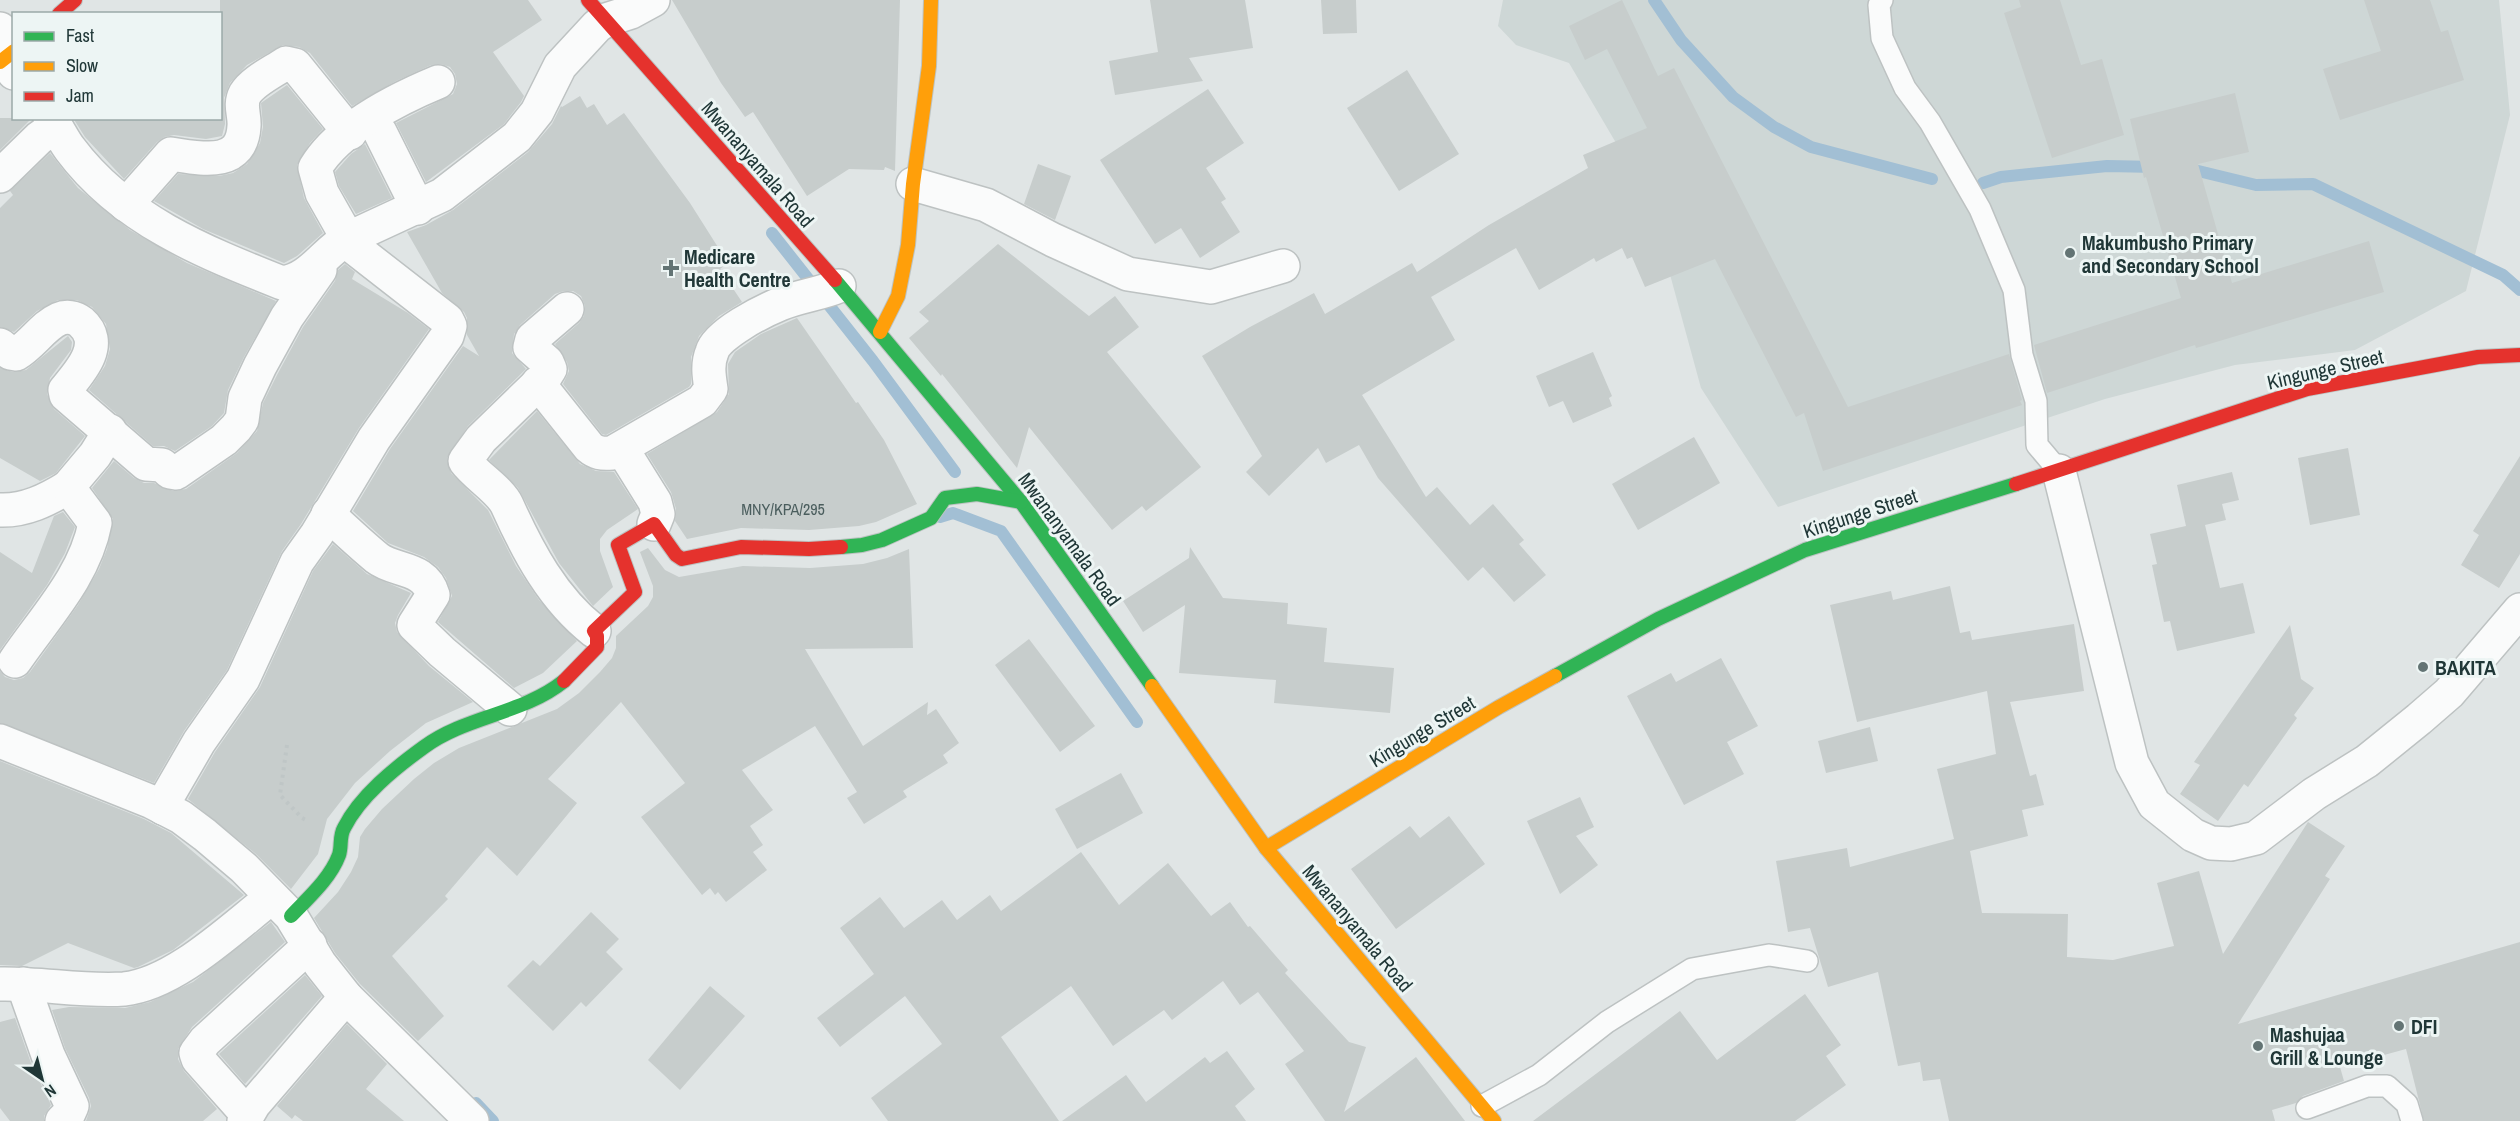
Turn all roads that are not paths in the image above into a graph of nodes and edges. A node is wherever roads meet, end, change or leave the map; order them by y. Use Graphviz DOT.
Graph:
graph roads {
  1 [pos="75,0"];
  2 [pos="653,0"];
  3 [pos="931,0"];
  4 [pos="1882,0"];
  5 [pos="597,10"];
  6 [pos="61,12"];
  7 [pos="438,82"];
  8 [pos="53,122"];
  9 [pos="360,125"];
  10 [pos="0,176"];
  11 [pos="913,184"];
  12 [pos="126,205"];
  13 [pos="417,208"];
  14 [pos="336,248"];
  15 [pos="1283,266"];
  16 [pos="839,286"];
  17 [pos="567,309"];
  18 [pos="880,332"];
  19 [pos="0,345"];
  20 [pos="2520,355"];
  21 [pos="538,383"];
  22 [pos="110,431"];
  23 [pos="622,449"];
  24 [pos="2059,471"];
  25 [pos="68,487"];
  26 [pos="1021,502"];
  27 [pos="0,510"];
  28 [pos="328,514"];
  29 [pos="654,524"];
  30 [pos="2520,610"];
  31 [pos="594,631"];
  32 [pos="15,661"];
  33 [pos="510,709"];
  34 [pos="0,741"];
  35 [pos="163,808"];
  36 [pos="1266,848"];
  37 [pos="281,907"];
  38 [pos="310,945"];
  39 [pos="1807,961"];
  40 [pos="12,984"];
  41 [pos="346,997"];
  42 [pos="2307,1108"];
  43 [pos="1488,1113"];
  44 [pos="252,1115"];
  45 [pos="62,1121"];
  46 [pos="472,1121"];
  47 [pos="2412,1121"];
  1 -- 6 [label="street"];
  2 -- 5 [label="street"];
  3 -- 11 [label="street"];
  4 -- 24 [label="lane"];
  5 -- 13 [label="street"];
  5 -- 16 [label="street, Mwananyamala Road"];
  7 -- 9 [label="street"];
  8 -- 10 [label="street"];
  8 -- 12 [label="street"];
  9 -- 12 [label="street"];
  9 -- 13 [label="street"];
  9 -- 14 [label="street"];
  11 -- 15 [label="street"];
  11 -- 18 [label="street"];
  12 -- 14 [label="street"];
  13 -- 14 [label="street"];
  14 -- 22 [label="street"];
  14 -- 28 [label="street"];
  16 -- 18 [label="street, Mwananyamala Road"];
  16 -- 23 [label="street"];
  17 -- 21 [label="street"];
  18 -- 26 [label="street, Mwananyamala Road"];
  19 -- 22 [label="street"];
  20 -- 24 [label="street, Kingunge Street"];
  21 -- 23 [label="street"];
  21 -- 31 [label="street"];
  22 -- 25 [label="street"];
  23 -- 29 [label="street"];
  24 -- 30 [label="street"];
  24 -- 36 [label="street, Kingunge Street"];
  25 -- 27 [label="street"];
  25 -- 32 [label="street"];
  26 -- 29 [label="street"];
  26 -- 36 [label="street, Mwananyamala Road"];
  28 -- 33 [label="street"];
  28 -- 35 [label="street"];
  29 -- 31 [label="street"];
  31 -- 33 [label="street"];
  33 -- 37 [label="street"];
  34 -- 35 [label="street"];
  35 -- 37 [label="street"];
  36 -- 43 [label="street, Mwananyamala Road"];
  37 -- 38 [label="street"];
  37 -- 40 [label="street"];
  38 -- 41 [label="street"];
  38 -- 44 [label="street"];
  39 -- 43 [label="lane"];
  40 -- 45 [label="street"];
  41 -- 44 [label="street"];
  41 -- 46 [label="street"];
  42 -- 47 [label="lane"];
}
